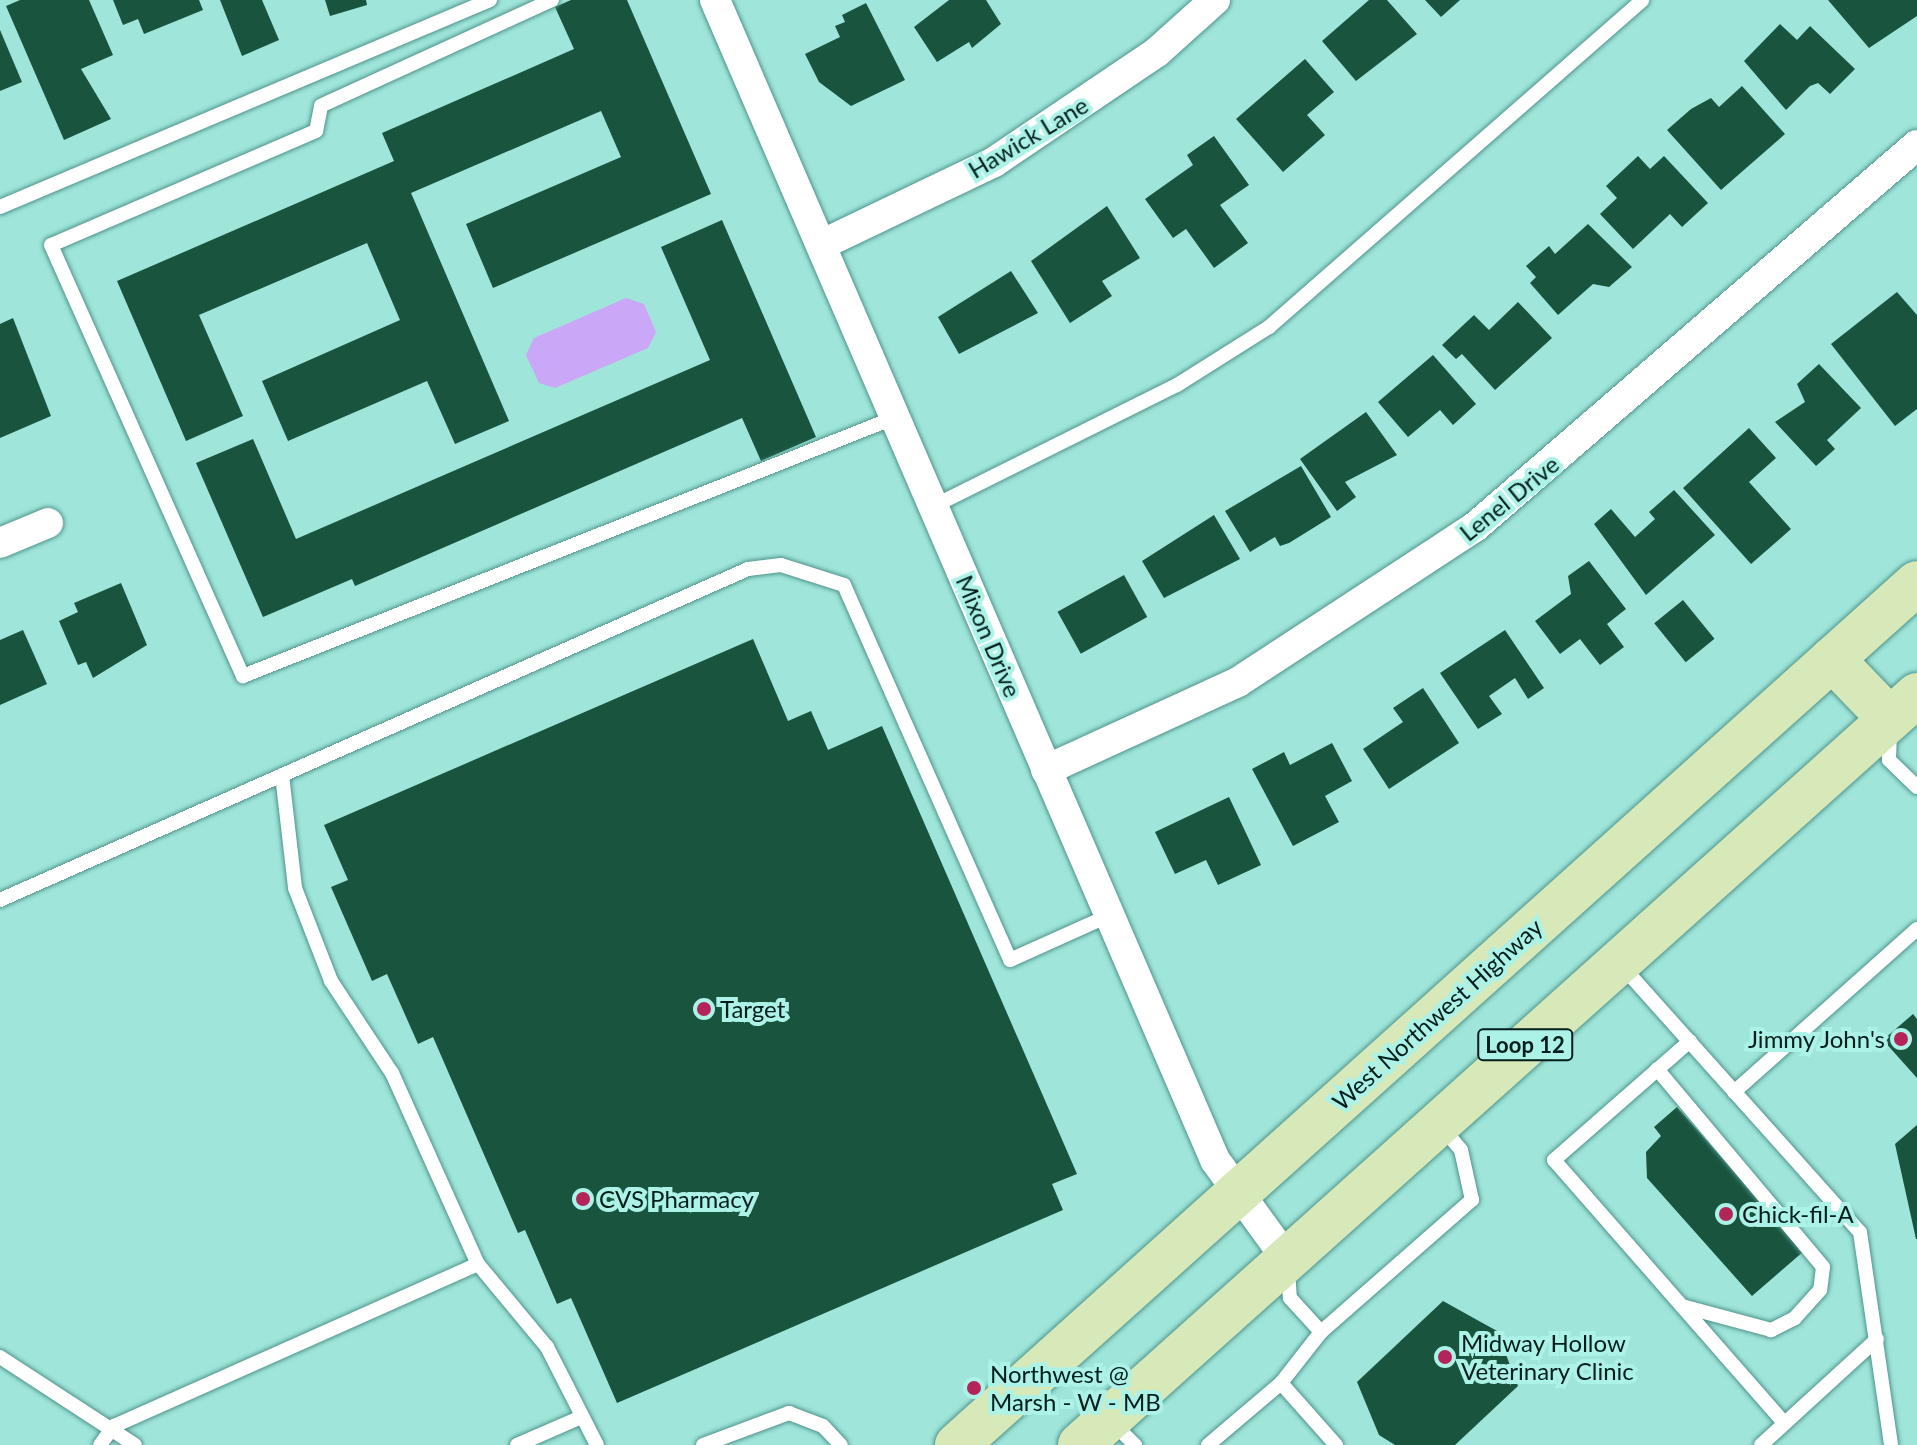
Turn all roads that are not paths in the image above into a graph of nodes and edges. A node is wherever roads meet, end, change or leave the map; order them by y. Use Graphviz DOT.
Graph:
graph roads {
  1 [pos="490,0"];
  2 [pos="552,0"];
  3 [pos="715,0"];
  4 [pos="1215,0"];
  5 [pos="1642,0"];
  6 [pos="1917,145"];
  7 [pos="0,207"];
  8 [pos="823,244"];
  9 [pos="896,417"];
  10 [pos="934,506"];
  11 [pos="48,523"];
  12 [pos="0,543"];
  13 [pos="1917,583"];
  14 [pos="1832,659"];
  15 [pos="1908,711"];
  16 [pos="1046,770"];
  17 [pos="282,775"];
  18 [pos="1917,787"];
  19 [pos="0,900"];
  20 [pos="1108,916"];
  21 [pos="1917,929"];
  22 [pos="1618,962"];
  23 [pos="1690,1041"];
  24 [pos="1657,1069"];
  25 [pos="1734,1092"];
  26 [pos="1439,1123"];
  27 [pos="1239,1192"];
  28 [pos="1286,1258"];
  29 [pos="478,1264"];
  30 [pos="1681,1306"];
  31 [pos="1321,1332"];
  32 [pos="1877,1339"];
  33 [pos="0,1357"];
  34 [pos="1281,1383"];
  35 [pos="579,1418"];
  36 [pos="1784,1423"];
  37 [pos="114,1426"];
  38 [pos="1108,1436"];
  39 [pos="102,1445"];
  40 [pos="135,1445"];
  41 [pos="517,1445"];
  42 [pos="597,1445"];
  43 [pos="703,1445"];
  44 [pos="841,1445"];
  45 [pos="957,1445"];
  46 [pos="1208,1445"];
  47 [pos="1336,1445"];
  48 [pos="1761,1445"];
  49 [pos="1891,1445"];
  1 -- 7 [label="lane"];
  2 -- 9 [label="lane"];
  3 -- 8 [label="street, Mixon Drive"];
  4 -- 8 [label="street, Hawick Lane"];
  5 -- 10 [label="lane"];
  6 -- 16 [label="street, Lenel Drive"];
  8 -- 9 [label="street, Mixon Drive"];
  9 -- 10 [label="street, Mixon Drive"];
  10 -- 16 [label="street, Mixon Drive"];
  11 -- 12 [label="street"];
  13 -- 14 [label="main road, West Northwest Highway"];
  14 -- 15 [label="main road"];
  14 -- 27 [label="main road, West Northwest Highway"];
  15 -- 18 [label="lane"];
  15 -- 22 [label="main road, Loop 12"];
  16 -- 20 [label="street, Mixon Drive"];
  17 -- 19 [label="lane"];
  17 -- 20 [label="lane"];
  17 -- 29 [label="lane"];
  20 -- 27 [label="street, Mixon Drive"];
  21 -- 25 [label="lane"];
  22 -- 23 [label="lane"];
  22 -- 26 [label="main road, Loop 12"];
  23 -- 24 [label="lane"];
  23 -- 25 [label="lane"];
  24 -- 30 [label="lane"];
  24 -- 30 [label="lane"];
  25 -- 32 [label="lane"];
  26 -- 28 [label="main road, Loop 12"];
  26 -- 31 [label="lane"];
  27 -- 28 [label="street, Mixon Drive"];
  27 -- 45 [label="main road, West Northwest Highway"];
  28 -- 31 [label="lane"];
  28 -- 38 [label="main road, Loop 12"];
  29 -- 35 [label="lane"];
  29 -- 37 [label="lane"];
  30 -- 36 [label="lane"];
  31 -- 34 [label="lane"];
  32 -- 36 [label="lane"];
  32 -- 49 [label="lane"];
  33 -- 37 [label="lane"];
  34 -- 46 [label="lane"];
  34 -- 47 [label="lane"];
  35 -- 41 [label="lane"];
  35 -- 42 [label="lane"];
  36 -- 48 [label="lane"];
  37 -- 39 [label="lane"];
  37 -- 40 [label="lane"];
  43 -- 44 [label="lane"];
}
